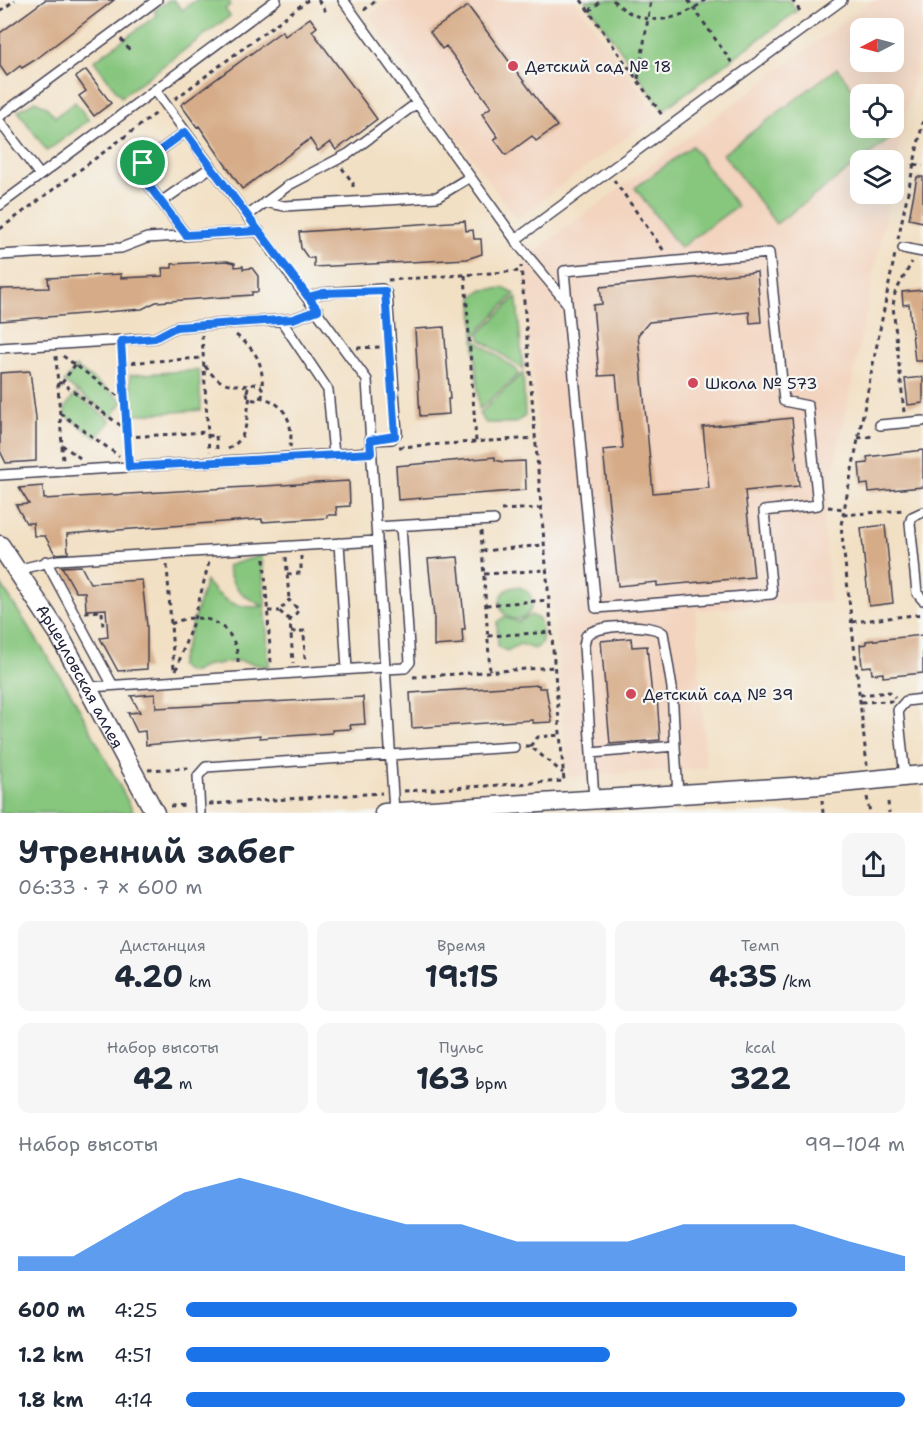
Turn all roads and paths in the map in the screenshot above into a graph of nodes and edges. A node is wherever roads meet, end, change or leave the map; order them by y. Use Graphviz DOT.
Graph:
graph roads {
  1 [pos="15,0"];
  2 [pos="157,0"];
  3 [pos="276,0"];
  4 [pos="308,0"];
  5 [pos="318,0"];
  6 [pos="343,0"];
  7 [pos="581,0"];
  8 [pos="603,0"];
  9 [pos="613,0"];
  10 [pos="651,0"];
  11 [pos="688,0"];
  12 [pos="705,0"];
  13 [pos="792,0"];
  14 [pos="842,0"];
  15 [pos="695,9"];
  16 [pos="0,11"];
  17 [pos="589,11"];
  18 [pos="800,11"];
  19 [pos="327,13"];
  20 [pos="648,19"];
  21 [pos="732,63"];
  22 [pos="638,81"];
  23 [pos="154,90"];
  24 [pos="417,103"];
  25 [pos="166,106"];
  26 [pos="662,115"];
  27 [pos="0,116"];
  28 [pos="923,121"];
  29 [pos="0,122"];
  30 [pos="185,132"];
  31 [pos="336,160"];
  32 [pos="914,164"];
  33 [pos="923,166"];
  34 [pos="211,167"];
  35 [pos="40,176"];
  36 [pos="470,177"];
  37 [pos="614,180"];
  38 [pos="162,202"];
  39 [pos="265,202"];
  40 [pos="354,202"];
  41 [pos="0,205"];
  42 [pos="247,216"];
  43 [pos="0,229"];
  44 [pos="259,231"];
  45 [pos="186,235"];
  46 [pos="515,240"];
  47 [pos="903,248"];
  48 [pos="921,251"];
  49 [pos="0,255"];
  50 [pos="520,261"];
  51 [pos="672,262"];
  52 [pos="521,271"];
  53 [pos="465,275"];
  54 [pos="381,280"];
  55 [pos="308,297"];
  56 [pos="886,299"];
  57 [pos="894,300"];
  58 [pos="567,303"];
  59 [pos="318,310"];
  60 [pos="281,320"];
  61 [pos="229,323"];
  62 [pos="201,325"];
  63 [pos="121,341"];
  64 [pos="391,347"];
  65 [pos="0,348"];
  66 [pos="346,349"];
  67 [pos="203,358"];
  68 [pos="123,363"];
  69 [pos="75,364"];
  70 [pos="204,364"];
  71 [pos="60,383"];
  72 [pos="251,386"];
  73 [pos="262,389"];
  74 [pos="250,397"];
  75 [pos="259,397"];
  76 [pos="125,401"];
  77 [pos="60,413"];
  78 [pos="923,421"];
  79 [pos="905,423"];
  80 [pos="879,425"];
  81 [pos="127,430"];
  82 [pos="208,434"];
  83 [pos="127,437"];
  84 [pos="535,438"];
  85 [pos="370,440"];
  86 [pos="476,442"];
  87 [pos="392,447"];
  88 [pos="217,453"];
  89 [pos="371,453"];
  90 [pos="334,455"];
  91 [pos="209,458"];
  92 [pos="289,458"];
  93 [pos="64,471"];
  94 [pos="0,475"];
  95 [pos="923,512"];
  96 [pos="843,515"];
  97 [pos="912,517"];
  98 [pos="494,520"];
  99 [pos="480,521"];
  100 [pos="401,526"];
  101 [pos="376,528"];
  102 [pos="377,541"];
  103 [pos="339,543"];
  104 [pos="0,545"];
  105 [pos="544,545"];
  106 [pos="285,546"];
  107 [pos="300,546"];
  108 [pos="264,548"];
  109 [pos="212,551"];
  110 [pos="482,551"];
  111 [pos="166,554"];
  112 [pos="46,561"];
  113 [pos="16,570"];
  114 [pos="546,570"];
  115 [pos="287,574"];
  116 [pos="484,574"];
  117 [pos="289,600"];
  118 [pos="549,600"];
  119 [pos="923,600"];
  120 [pos="486,605"];
  121 [pos="279,611"];
  122 [pos="268,612"];
  123 [pos="74,613"];
  124 [pos="923,614"];
  125 [pos="195,616"];
  126 [pos="290,620"];
  127 [pos="852,622"];
  128 [pos="171,624"];
  129 [pos="103,628"];
  130 [pos="291,632"];
  131 [pos="552,632"];
  132 [pos="488,636"];
  133 [pos="555,667"];
  134 [pos="385,668"];
  135 [pos="347,669"];
  136 [pos="306,672"];
  137 [pos="490,672"];
  138 [pos="293,673"];
  139 [pos="272,674"];
  140 [pos="235,676"];
  141 [pos="406,677"];
  142 [pos="112,684"];
  143 [pos="90,687"];
  144 [pos="860,695"];
  145 [pos="923,699"];
  146 [pos="861,702"];
  147 [pos="900,704"];
  148 [pos="560,735"];
  149 [pos="530,746"];
  150 [pos="675,746"];
  151 [pos="514,747"];
  152 [pos="591,753"];
  153 [pos="390,754"];
  154 [pos="867,763"];
  155 [pos="144,770"];
  156 [pos="200,771"];
  157 [pos="564,773"];
  158 [pos="914,776"];
  159 [pos="393,792"];
  160 [pos="678,794"];
  161 [pos="888,802"];
  162 [pos="600,804"];
  163 [pos="867,804"];
  164 [pos="200,809"];
  165 [pos="159,810"];
  166 [pos="395,813"];
  167 [pos="870,813"];
  168 [pos="889,813"];
  1 -- 16 [label="path"];
  2 -- 27 [label="lane"];
  3 -- 23 [label="lane"];
  4 -- 25 [label="path"];
  5 -- 19 [label="path"];
  6 -- 24 [label="lane"];
  7 -- 17 [label="path"];
  8 -- 17 [label="path"];
  9 -- 20 [label="path"];
  10 -- 20 [label="path"];
  11 -- 15 [label="path"];
  12 -- 15 [label="path"];
  13 -- 18 [label="path"];
  14 -- 46 [label="lane"];
  15 -- 20 [label="path"];
  15 -- 21 [label="path"];
  17 -- 22 [label="path"];
  20 -- 22 [label="path"];
  22 -- 26 [label="path"];
  23 -- 25 [label="lane"];
  23 -- 35 [label="lane"];
  24 -- 31 [label="lane"];
  24 -- 36 [label="lane"];
  25 -- 30 [label="lane"];
  25 -- 43 [label="path"];
  28 -- 32 [label="path"];
  29 -- 35 [label="lane"];
  30 -- 34 [label="lane"];
  30 -- 38 [label="lane"];
  31 -- 39 [label="lane"];
  31 -- 40 [label="path"];
  32 -- 33 [label="path"];
  32 -- 56 [label="path"];
  34 -- 38 [label="lane"];
  34 -- 42 [label="lane"];
  35 -- 41 [label="lane"];
  36 -- 40 [label="lane"];
  36 -- 46 [label="lane"];
  37 -- 51 [label="path"];
  38 -- 45 [label="lane"];
  39 -- 40 [label="lane"];
  39 -- 42 [label="lane"];
  42 -- 44 [label="lane"];
  44 -- 45 [label="lane"];
  44 -- 55 [label="lane"];
  45 -- 49 [label="lane"];
  46 -- 58 [label="lane"];
  47 -- 48 [label="lane"];
  48 -- 57 [label="path"];
  50 -- 52 [label="path"];
  51 -- 58 [label="lane"];
  51 -- 58 [label="lane"];
  52 -- 53 [label="path"];
  52 -- 84 [label="path"];
  53 -- 54 [label="path"];
  53 -- 86 [label="path"];
  55 -- 59 [label="lane"];
  55 -- 64 [label="lane"];
  56 -- 57 [label="path"];
  56 -- 96 [label="path"];
  57 -- 79 [label="path"];
  59 -- 60 [label="lane"];
  59 -- 66 [label="lane"];
  60 -- 61 [label="lane"];
  60 -- 90 [label="lane"];
  61 -- 62 [label="lane"];
  61 -- 73 [label="path"];
  62 -- 63 [label="lane"];
  62 -- 67 [label="path"];
  63 -- 65 [label="lane"];
  63 -- 68 [label="path"];
  64 -- 66 [label="path"];
  64 -- 85 [label="lane"];
  66 -- 85 [label="lane"];
  67 -- 68 [label="path"];
  67 -- 70 [label="path"];
  68 -- 76 [label="path"];
  69 -- 71 [label="path"];
  69 -- 71 [label="path"];
  69 -- 76 [label="path"];
  70 -- 72 [label="path"];
  70 -- 82 [label="path"];
  71 -- 77 [label="path"];
  71 -- 81 [label="path"];
  72 -- 73 [label="path"];
  72 -- 74 [label="path"];
  73 -- 75 [label="path"];
  74 -- 75 [label="path"];
  74 -- 88 [label="path"];
  75 -- 92 [label="path"];
  76 -- 81 [label="path"];
  77 -- 83 [label="path"];
  77 -- 93 [label="path"];
  78 -- 79 [label="lane"];
  79 -- 80 [label="lane"];
  81 -- 83 [label="path"];
  82 -- 83 [label="path"];
  82 -- 88 [label="path"];
  82 -- 91 [label="path"];
  84 -- 86 [label="path"];
  84 -- 105 [label="path"];
  85 -- 89 [label="lane"];
  86 -- 87 [label="path"];
  88 -- 91 [label="path"];
  89 -- 90 [label="lane"];
  89 -- 101 [label="lane"];
  90 -- 92 [label="lane"];
  91 -- 92 [label="lane"];
  91 -- 93 [label="lane"];
  93 -- 94 [label="lane"];
  95 -- 97 [label="lane"];
  96 -- 97 [label="path"];
  96 -- 127 [label="path"];
  97 -- 119 [label="lane"];
  98 -- 99 [label="lane"];
  99 -- 100 [label="lane"];
  99 -- 110 [label="path"];
  100 -- 101 [label="lane"];
  100 -- 134 [label="lane"];
  101 -- 102 [label="lane"];
  102 -- 103 [label="lane"];
  102 -- 134 [label="lane"];
  103 -- 107 [label="lane"];
  103 -- 135 [label="lane"];
  104 -- 113 [label="street, Арцеуловская аллея"];
  105 -- 110 [label="path"];
  105 -- 114 [label="path"];
  106 -- 107 [label="lane"];
  106 -- 108 [label="lane"];
  106 -- 115 [label="path"];
  107 -- 115 [label="path"];
  108 -- 109 [label="lane"];
  108 -- 122 [label="path"];
  109 -- 111 [label="lane"];
  109 -- 125 [label="path"];
  110 -- 116 [label="path"];
  111 -- 112 [label="lane"];
  111 -- 128 [label="path"];
  112 -- 113 [label="lane"];
  112 -- 123 [label="lane"];
  113 -- 143 [label="street, Арцеуловская аллея"];
  114 -- 116 [label="path"];
  114 -- 118 [label="path"];
  115 -- 117 [label="path"];
  116 -- 120 [label="path"];
  117 -- 121 [label="path"];
  117 -- 126 [label="path"];
  118 -- 120 [label="path"];
  118 -- 131 [label="path"];
  120 -- 132 [label="path"];
  121 -- 122 [label="path"];
  121 -- 126 [label="path"];
  122 -- 139 [label="path"];
  123 -- 129 [label="path"];
  123 -- 142 [label="lane"];
  124 -- 127 [label="path"];
  125 -- 128 [label="path"];
  125 -- 128 [label="path"];
  125 -- 140 [label="path"];
  126 -- 130 [label="path"];
  127 -- 144 [label="path"];
  130 -- 136 [label="path"];
  130 -- 138 [label="path"];
  131 -- 132 [label="path"];
  131 -- 133 [label="path"];
  132 -- 137 [label="path"];
  133 -- 137 [label="path"];
  133 -- 148 [label="path"];
  134 -- 135 [label="lane"];
  134 -- 153 [label="lane"];
  135 -- 136 [label="lane"];
  136 -- 138 [label="lane"];
  137 -- 141 [label="path"];
  138 -- 139 [label="lane"];
  139 -- 140 [label="lane"];
  140 -- 142 [label="lane"];
  142 -- 143 [label="lane"];
  143 -- 165 [label="street, Арцеуловская аллея"];
  144 -- 146 [label="path"];
  144 -- 147 [label="path"];
  145 -- 147 [label="lane"];
  146 -- 147 [label="path"];
  146 -- 154 [label="path"];
  147 -- 158 [label="lane"];
  148 -- 149 [label="path"];
  148 -- 157 [label="path"];
  149 -- 151 [label="path"];
  149 -- 157 [label="path"];
  150 -- 152 [label="lane"];
  150 -- 152 [label="lane"];
  150 -- 160 [label="lane"];
  151 -- 153 [label="lane"];
  152 -- 162 [label="lane"];
  153 -- 156 [label="lane"];
  153 -- 159 [label="lane"];
  155 -- 156 [label="path"];
  156 -- 164 [label="lane"];
  157 -- 159 [label="path"];
  158 -- 160 [label="street"];
  159 -- 164 [label="path"];
  159 -- 166 [label="lane"];
  160 -- 162 [label="street"];
  161 -- 168 [label="path"];
  162 -- 166 [label="street"];
  163 -- 167 [label="path"];
  164 -- 165 [label="path"];
}
